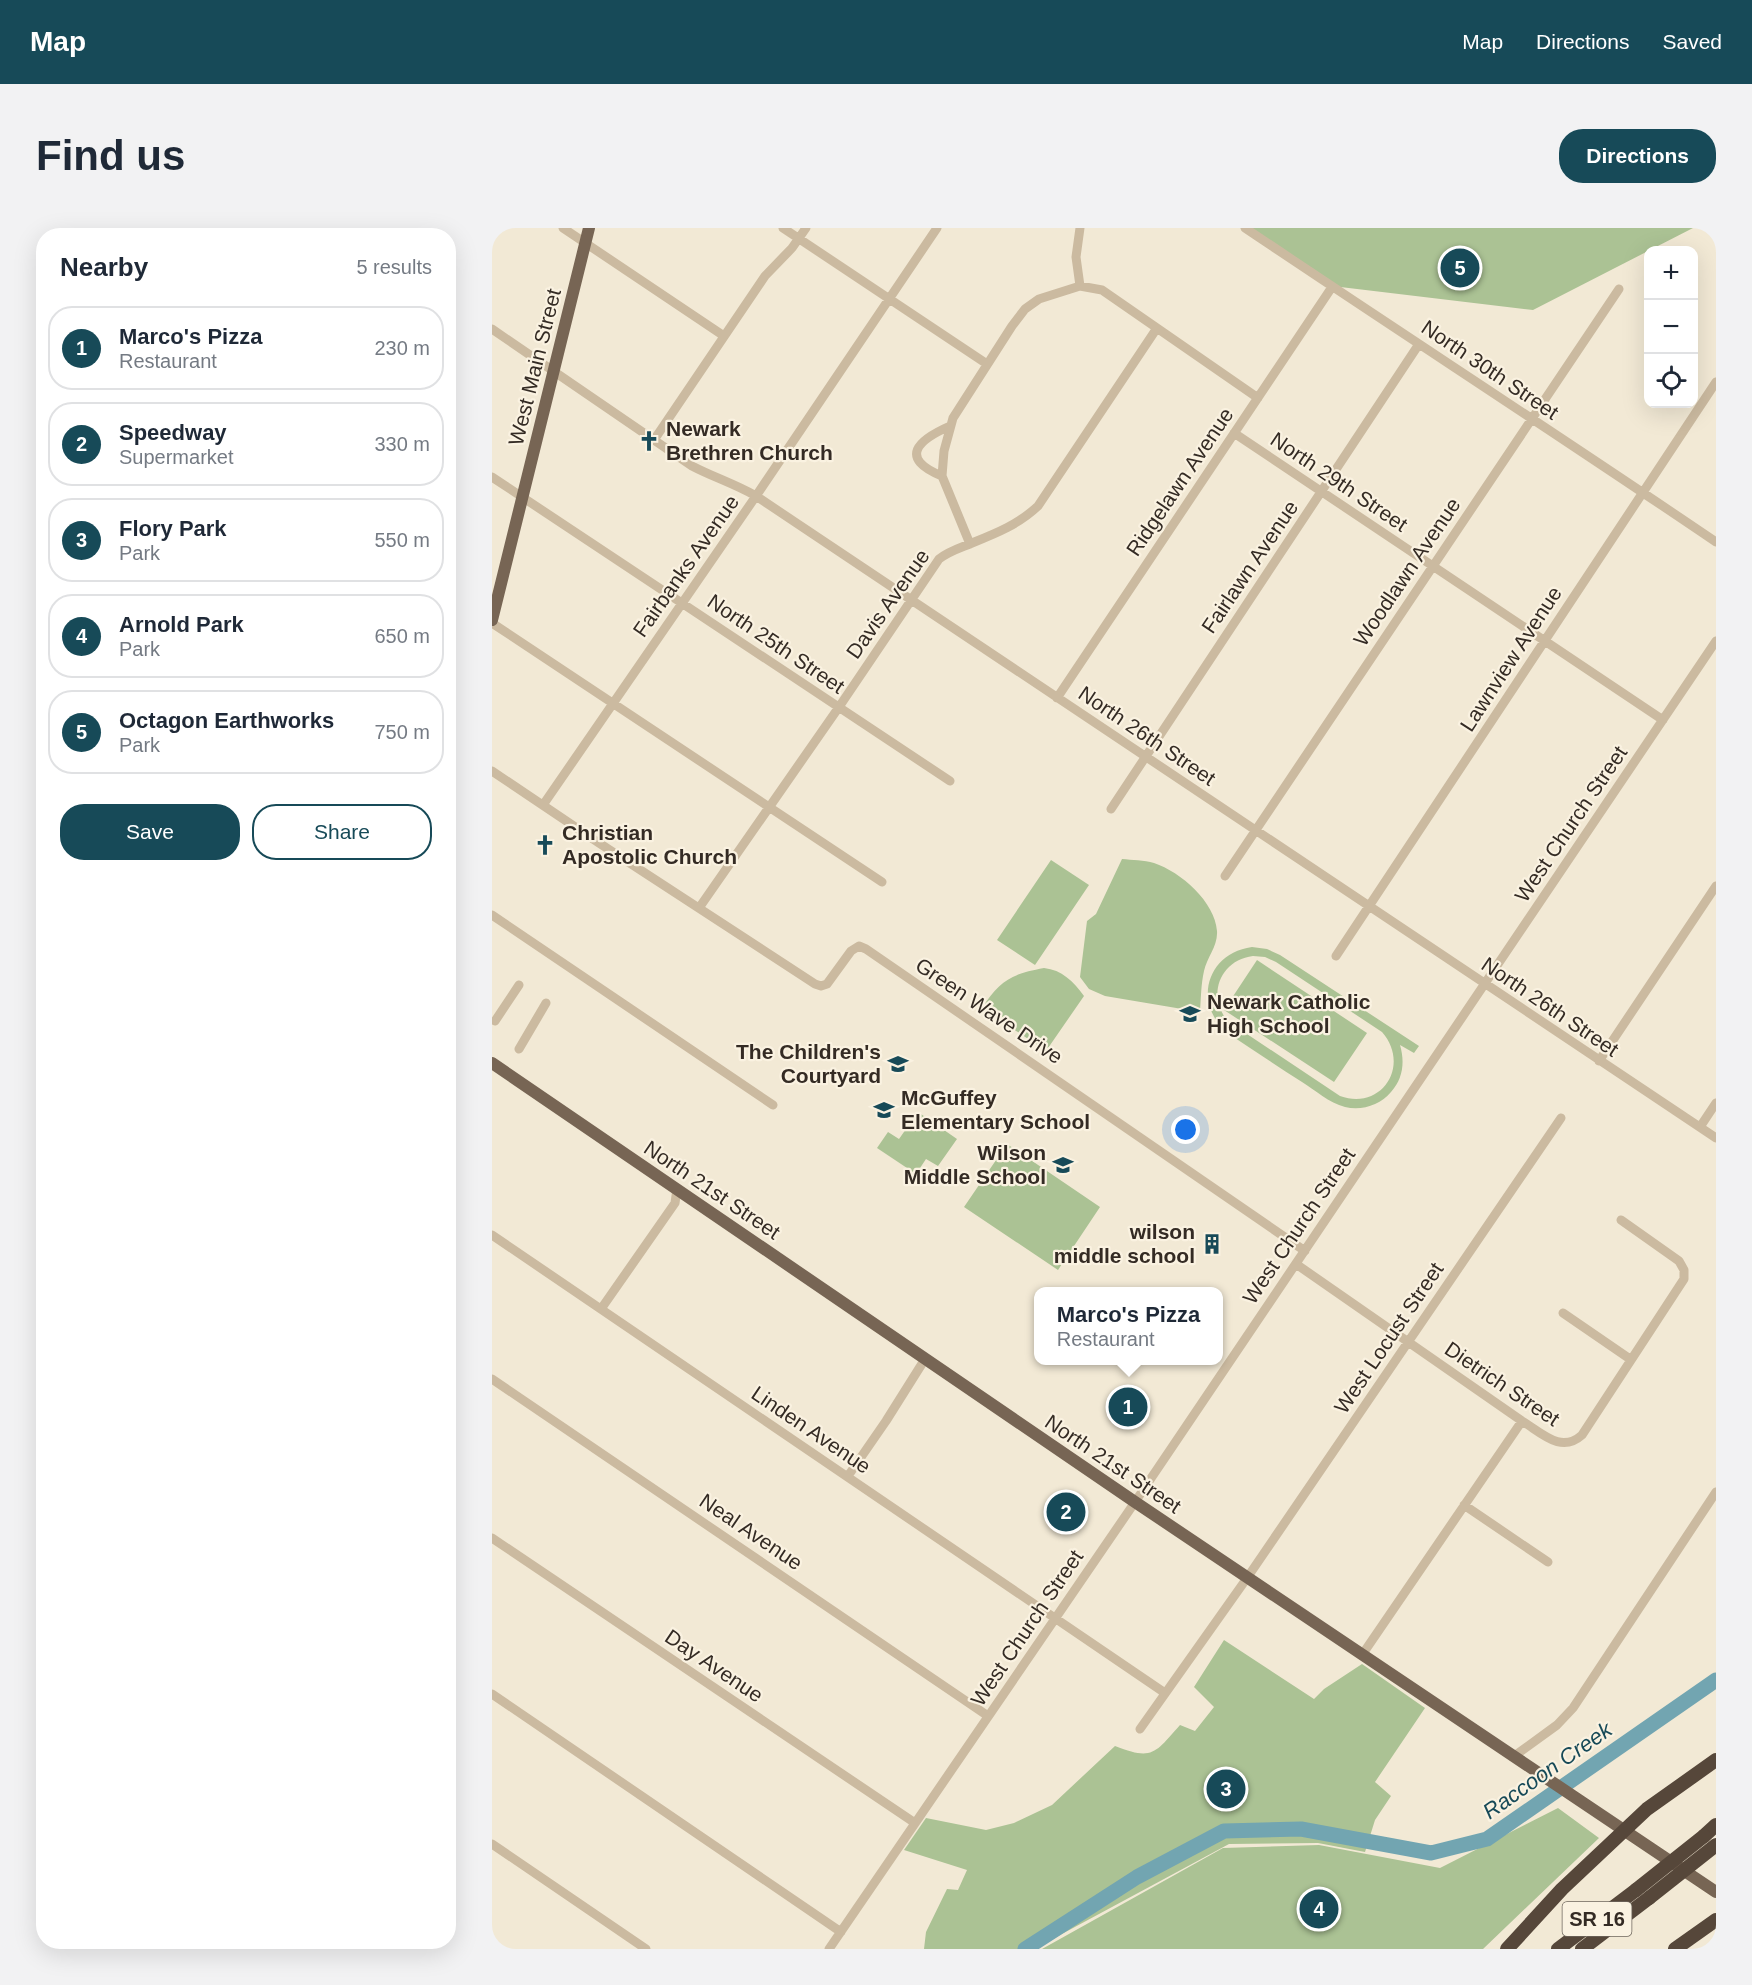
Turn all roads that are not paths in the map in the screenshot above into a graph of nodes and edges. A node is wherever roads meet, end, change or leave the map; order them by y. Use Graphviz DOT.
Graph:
graph roads {
  1 [pos="563,228"];
  2 [pos="589,228"];
  3 [pos="783,228"];
  4 [pos="806,228"];
  5 [pos="937,228"];
  6 [pos="1080,228"];
  7 [pos="1245,228"];
  8 [pos="799,238"];
  9 [pos="586,243"];
  10 [pos="1080,286"];
  11 [pos="1332,286"];
  12 [pos="1619,289"];
  13 [pos="890,298"];
  14 [pos="1157,328"];
  15 [pos="492,329"];
  16 [pos="724,336"];
  17 [pos="1419,344"];
  18 [pos="987,364"];
  19 [pos="554,370"];
  20 [pos="1716,382"];
  21 [pos="1258,398"];
  22 [pos="1531,419"];
  23 [pos="950,426"];
  24 [pos="1234,433"];
  25 [pos="654,440"];
  26 [pos="942,476"];
  27 [pos="492,477"];
  28 [pos="1321,492"];
  29 [pos="1643,492"];
  30 [pos="756,496"];
  31 [pos="523,497"];
  32 [pos="1716,542"];
  33 [pos="970,544"];
  34 [pos="1433,566"];
  35 [pos="910,600"];
  36 [pos="682,603"];
  37 [pos="492,622"];
  38 [pos="1544,641"];
  39 [pos="1716,641"];
  40 [pos="1058,698"];
  41 [pos="613,703"];
  42 [pos="839,707"];
  43 [pos="1663,720"];
  44 [pos="1145,757"];
  45 [pos="492,771"];
  46 [pos="950,781"];
  47 [pos="543,805"];
  48 [pos="769,807"];
  49 [pos="1111,809"];
  50 [pos="1256,830"];
  51 [pos="1225,876"];
  52 [pos="882,882"];
  53 [pos="1716,886"];
  54 [pos="1369,906"];
  55 [pos="699,908"];
  56 [pos="492,915"];
  57 [pos="1336,956"];
  58 [pos="1484,984"];
  59 [pos="519,985"];
  60 [pos="546,1004"];
  61 [pos="495,1021"];
  62 [pos="519,1048"];
  63 [pos="1599,1062"];
  64 [pos="492,1063"];
  65 [pos="1716,1103"];
  66 [pos="773,1105"];
  67 [pos="1561,1118"];
  68 [pos="1700,1127"];
  69 [pos="1716,1138"];
  70 [pos="677,1189"];
  71 [pos="1621,1220"];
  72 [pos="492,1235"];
  73 [pos="1305,1251"];
  74 [pos="1296,1263"];
  75 [pos="601,1309"];
  76 [pos="1563,1313"];
  77 [pos="1408,1341"];
  78 [pos="925,1359"];
  79 [pos="1630,1359"];
  80 [pos="492,1379"];
  81 [pos="1522,1421"];
  82 [pos="848,1476"];
  83 [pos="1716,1492"];
  84 [pos="1135,1502"];
  85 [pos="1464,1505"];
  86 [pos="492,1538"];
  87 [pos="1548,1562"];
  88 [pos="1247,1578"];
  89 [pos="1056,1618"];
  90 [pos="1362,1655"];
  91 [pos="1166,1693"];
  92 [pos="492,1694"];
  93 [pos="988,1716"];
  94 [pos="1140,1729"];
  95 [pos="1513,1757"];
  96 [pos="1716,1760"];
  97 [pos="915,1823"];
  98 [pos="1716,1825"];
  99 [pos="1623,1830"];
  100 [pos="492,1844"];
  101 [pos="1716,1845"];
  102 [pos="1716,1892"];
  103 [pos="1716,1920"];
  104 [pos="841,1932"];
  105 [pos="646,1949"];
  106 [pos="829,1949"];
  107 [pos="1507,1949"];
  108 [pos="1558,1949"];
  109 [pos="1582,1949"];
  110 [pos="1675,1949"];
  1 -- 9 [label="street"];
  2 -- 9 [label="main road, West Main Street"];
  3 -- 8 [label="street"];
  4 -- 8 [label="street"];
  5 -- 13 [label="street, Fairbanks Avenue"];
  6 -- 10 [label="street"];
  7 -- 11 [label="street, North 30th Street"];
  8 -- 13 [label="street"];
  8 -- 16 [label="street"];
  9 -- 16 [label="street"];
  9 -- 19 [label="main road, West Main Street"];
  10 -- 14 [label="street"];
  10 -- 18 [label="street"];
  11 -- 17 [label="street, North 30th Street"];
  11 -- 21 [label="street, Ridgelawn Avenue"];
  12 -- 22 [label="street, Woodlawn Avenue"];
  13 -- 18 [label="street"];
  13 -- 30 [label="street, Fairbanks Avenue"];
  14 -- 21 [label="street"];
  14 -- 33 [label="street, Davis Avenue"];
  15 -- 19 [label="street, North 26th Street"];
  16 -- 25 [label="street"];
  17 -- 22 [label="street, North 30th Street"];
  17 -- 28 [label="street, Fairlawn Avenue"];
  18 -- 23 [label="street"];
  19 -- 25 [label="street, North 26th Street"];
  19 -- 31 [label="main road, West Main Street"];
  20 -- 29 [label="street, Lawnview Avenue"];
  21 -- 24 [label="street, Ridgelawn Avenue"];
  22 -- 29 [label="street, North 30th Street"];
  22 -- 34 [label="street, Woodlawn Avenue"];
  23 -- 26 [label="street"];
  23 -- 26 [label="street"];
  24 -- 28 [label="street, North 29th Street"];
  24 -- 40 [label="street, Ridgelawn Avenue"];
  25 -- 30 [label="street, North 26th Street"];
  26 -- 33 [label="street"];
  27 -- 31 [label="street, North 25th Street"];
  28 -- 34 [label="street, North 29th Street"];
  28 -- 44 [label="street, Fairlawn Avenue"];
  29 -- 32 [label="street, North 30th Street"];
  29 -- 38 [label="street, Lawnview Avenue"];
  30 -- 35 [label="street, North 26th Street"];
  30 -- 36 [label="street, Fairbanks Avenue"];
  31 -- 36 [label="street, North 25th Street"];
  31 -- 37 [label="main road, West Main Street"];
  33 -- 35 [label="street, Davis Avenue"];
  34 -- 38 [label="street, North 29th Street"];
  34 -- 50 [label="street, Woodlawn Avenue"];
  35 -- 40 [label="street, North 26th Street"];
  35 -- 42 [label="street, Davis Avenue"];
  36 -- 41 [label="street, Fairbanks Avenue"];
  36 -- 42 [label="street, North 25th Street"];
  37 -- 41 [label="street"];
  38 -- 43 [label="street, North 29th Street"];
  38 -- 54 [label="street, Lawnview Avenue"];
  39 -- 43 [label="street, West Church Street"];
  40 -- 44 [label="street, North 26th Street"];
  41 -- 47 [label="street, Fairbanks Avenue"];
  41 -- 48 [label="street"];
  42 -- 46 [label="street, North 25th Street"];
  42 -- 48 [label="street, Davis Avenue"];
  43 -- 58 [label="street, West Church Street"];
  44 -- 49 [label="street, Fairlawn Avenue"];
  44 -- 50 [label="street, North 26th Street"];
  45 -- 47 [label="street"];
  47 -- 55 [label="street"];
  48 -- 52 [label="street"];
  48 -- 55 [label="street, Davis Avenue"];
  50 -- 51 [label="street, Woodlawn Avenue"];
  50 -- 54 [label="street, North 26th Street"];
  53 -- 63 [label="street"];
  54 -- 57 [label="street, Lawnview Avenue"];
  54 -- 58 [label="street, North 26th Street"];
  55 -- 73 [label="street, Green Wave Drive"];
  56 -- 66 [label="street"];
  58 -- 63 [label="street, North 26th Street"];
  58 -- 73 [label="street, West Church Street"];
  59 -- 61 [label="street"];
  60 -- 62 [label="street"];
  63 -- 68 [label="street, North 26th Street"];
  64 -- 70 [label="main road, North 21st Street"];
  65 -- 68 [label="street"];
  67 -- 77 [label="street, West Locust Street"];
  68 -- 69 [label="street, North 26th Street"];
  70 -- 75 [label="street"];
  70 -- 78 [label="main road, North 21st Street"];
  71 -- 79 [label="street, Dietrich Street"];
  72 -- 75 [label="street, Linden Avenue"];
  73 -- 74 [label="street, West Church Street"];
  74 -- 77 [label="street, Dietrich Street"];
  74 -- 84 [label="street, West Church Street"];
  75 -- 82 [label="street, Linden Avenue"];
  76 -- 79 [label="street"];
  77 -- 81 [label="street, Dietrich Street"];
  77 -- 88 [label="street, West Locust Street"];
  78 -- 82 [label="street"];
  78 -- 84 [label="main road, North 21st Street"];
  79 -- 81 [label="street, Dietrich Street"];
  80 -- 93 [label="street, Neal Avenue"];
  81 -- 85 [label="street"];
  82 -- 89 [label="street, Linden Avenue"];
  83 -- 95 [label="street"];
  84 -- 88 [label="main road, North 21st Street"];
  84 -- 89 [label="street, West Church Street"];
  85 -- 87 [label="street"];
  85 -- 90 [label="street"];
  86 -- 97 [label="street, Day Avenue"];
  88 -- 90 [label="main road, North 21st Street"];
  88 -- 91 [label="street, West Locust Street"];
  89 -- 91 [label="street, Linden Avenue"];
  89 -- 93 [label="street, West Church Street"];
  90 -- 95 [label="main road, North 21st Street"];
  91 -- 94 [label="street, West Locust Street"];
  92 -- 104 [label="street"];
  93 -- 97 [label="street, West Church Street"];
  95 -- 99 [label="main road, North 21st Street"];
  96 -- 99 [label="highway"];
  97 -- 104 [label="street, West Church Street"];
  98 -- 108 [label="highway, SR 16, bridge"];
  99 -- 102 [label="main road, North 21st Street"];
  99 -- 107 [label="highway"];
  100 -- 105 [label="street"];
  101 -- 109 [label="highway, SR 16, bridge"];
  103 -- 110 [label="highway"];
  104 -- 106 [label="street, West Church Street"];
}
